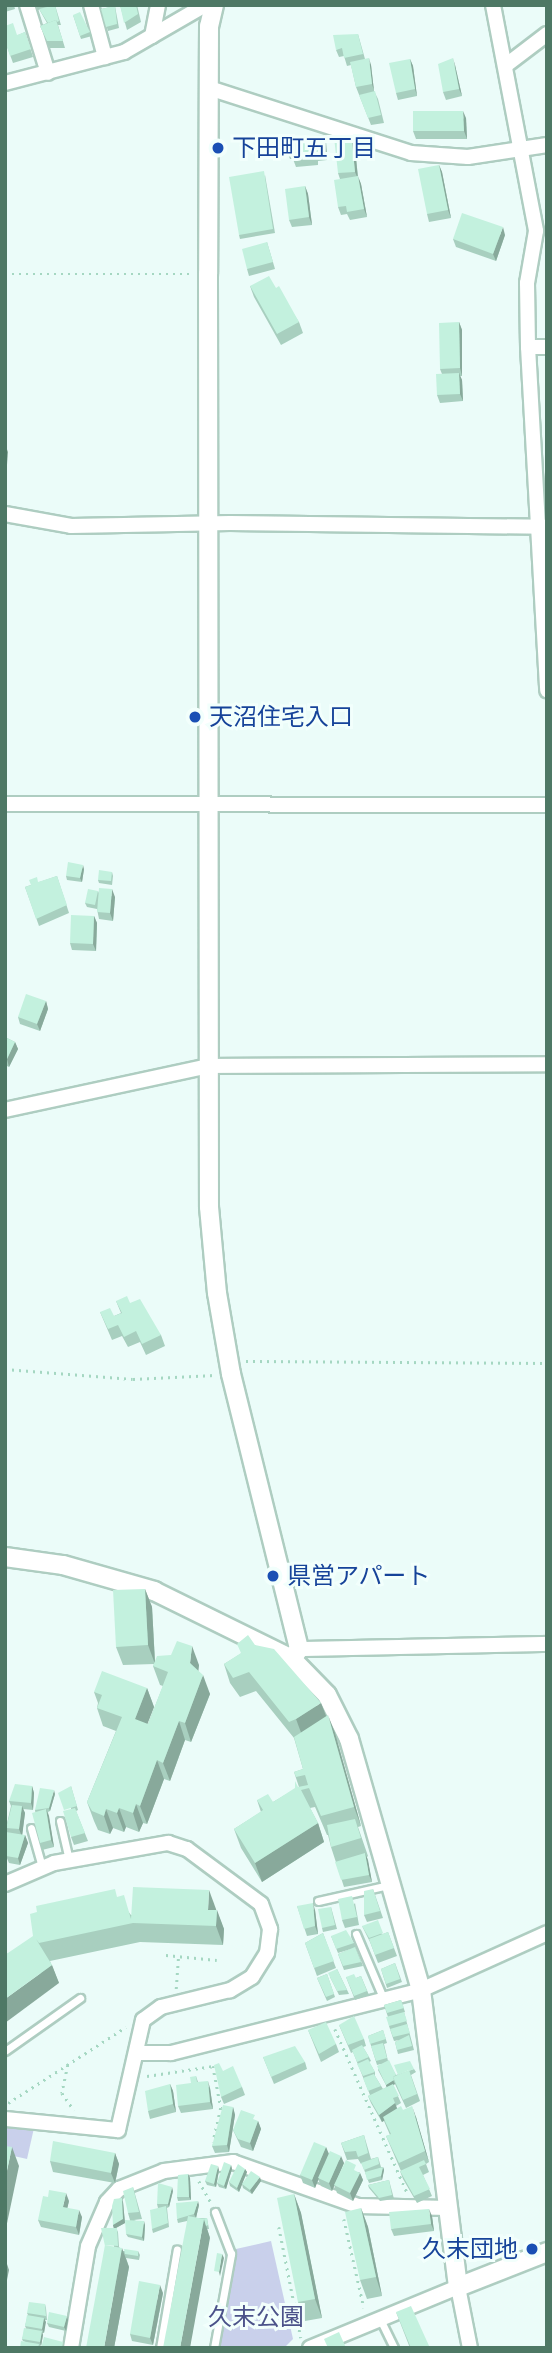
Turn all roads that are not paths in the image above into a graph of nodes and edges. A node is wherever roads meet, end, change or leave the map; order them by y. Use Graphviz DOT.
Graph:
graph roads {
  1 [pos="27,5"];
  2 [pos="91,5"];
  3 [pos="158,5"];
  4 [pos="205,5"];
  5 [pos="214,5"];
  6 [pos="493,5"];
  7 [pos="547,34"];
  8 [pos="152,36"];
  9 [pos="105,57"];
  10 [pos="505,66"];
  11 [pos="48,73"];
  12 [pos="5,83"];
  13 [pos="209,88"];
  14 [pos="547,145"];
  15 [pos="522,149"];
  16 [pos="528,347"];
  17 [pos="547,347"];
  18 [pos="5,514"];
  19 [pos="208,524"];
  20 [pos="543,527"];
  21 [pos="547,690"];
  22 [pos="209,803"];
  23 [pos="5,804"];
  24 [pos="547,805"];
  25 [pos="547,1064"];
  26 [pos="208,1066"];
  27 [pos="5,1110"];
  28 [pos="5,1557"];
  29 [pos="547,1644"];
  30 [pos="296,1654"];
  31 [pos="60,1821"];
  32 [pos="31,1828"];
  33 [pos="69,1860"];
  34 [pos="42,1867"];
  35 [pos="5,1884"];
  36 [pos="391,1884"];
  37 [pos="318,1901"];
  38 [pos="547,1933"];
  39 [pos="356,1934"];
  40 [pos="421,1990"];
  41 [pos="79,1998"];
  42 [pos="384,2000"];
  43 [pos="5,2051"];
  44 [pos="136,2053"];
  45 [pos="5,2119"];
  46 [pos="448,2208"];
  47 [pos="215,2212"];
  48 [pos="177,2249"];
  49 [pos="547,2252"];
  50 [pos="458,2287"];
  51 [pos="374,2322"];
  52 [pos="71,2348"];
  53 [pos="160,2348"];
  54 [pos="214,2348"];
  55 [pos="312,2348"];
  56 [pos="394,2348"];
  57 [pos="470,2348"];
  1 -- 11 [label="street"];
  2 -- 9 [label="street"];
  3 -- 8 [label="street"];
  4 -- 8 [label="street"];
  5 -- 13 [label="street"];
  6 -- 10 [label="street"];
  7 -- 10 [label="street"];
  8 -- 9 [label="street"];
  9 -- 11 [label="street"];
  10 -- 15 [label="street"];
  11 -- 12 [label="street"];
  13 -- 15 [label="street"];
  13 -- 19 [label="street"];
  14 -- 15 [label="street"];
  15 -- 16 [label="street"];
  16 -- 17 [label="street"];
  16 -- 20 [label="street"];
  18 -- 19 [label="street"];
  19 -- 20 [label="street"];
  19 -- 22 [label="street"];
  20 -- 21 [label="street"];
  22 -- 23 [label="street"];
  22 -- 24 [label="street"];
  22 -- 26 [label="street"];
  25 -- 26 [label="street"];
  26 -- 27 [label="street"];
  26 -- 30 [label="street"];
  28 -- 30 [label="street"];
  29 -- 30 [label="street"];
  30 -- 36 [label="street"];
  31 -- 33 [label="lane"];
  32 -- 34 [label="lane"];
  33 -- 34 [label="street"];
  33 -- 44 [label="street"];
  34 -- 35 [label="street"];
  36 -- 37 [label="lane"];
  36 -- 40 [label="street"];
  38 -- 40 [label="street"];
  39 -- 42 [label="lane"];
  40 -- 42 [label="street"];
  40 -- 46 [label="street"];
  41 -- 43 [label="lane"];
  42 -- 44 [label="street"];
  44 -- 45 [label="street"];
  46 -- 50 [label="street"];
  46 -- 52 [label="street"];
  47 -- 54 [label="lane"];
  48 -- 53 [label="lane"];
  49 -- 50 [label="street"];
  50 -- 51 [label="street"];
  50 -- 57 [label="street"];
  51 -- 55 [label="street"];
  51 -- 56 [label="lane"];
}
